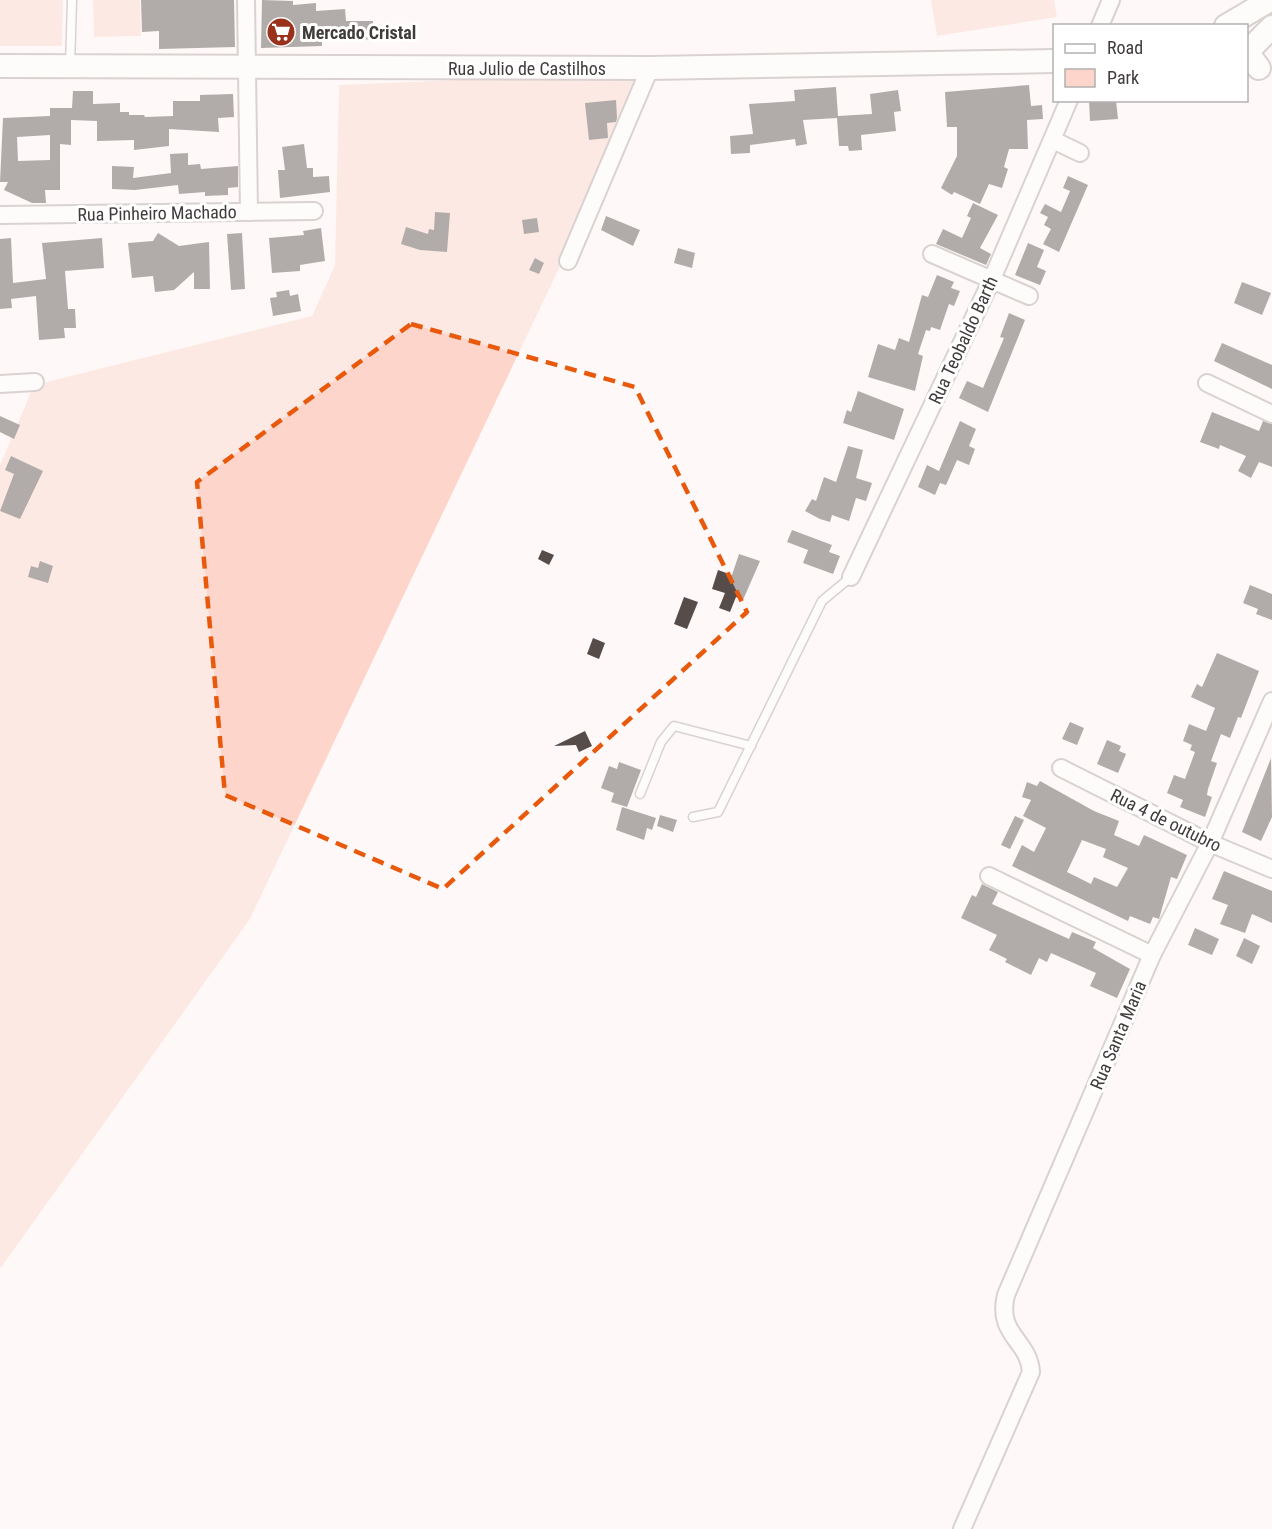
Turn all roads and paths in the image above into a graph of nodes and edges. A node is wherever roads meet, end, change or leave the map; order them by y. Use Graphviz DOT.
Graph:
graph roads {
  1 [pos="72,0"];
  2 [pos="246,0"];
  3 [pos="1111,0"];
  4 [pos="1270,0"];
  5 [pos="1242,20"];
  6 [pos="1101,24"];
  7 [pos="1272,27"];
  8 [pos="1253,55"];
  9 [pos="1053,61"];
  10 [pos="0,66"];
  11 [pos="70,66"];
  12 [pos="248,67"];
  13 [pos="650,68"];
  14 [pos="1068,102"];
  15 [pos="1053,140"];
  16 [pos="1080,153"];
  17 [pos="314,211"];
  18 [pos="249,212"];
  19 [pos="0,215"];
  20 [pos="932,254"];
  21 [pos="568,261"];
  22 [pos="992,279"];
  23 [pos="1029,296"];
  24 [pos="35,382"];
  25 [pos="1208,383"];
  26 [pos="0,384"];
  27 [pos="1272,414"];
  28 [pos="851,577"];
  29 [pos="1272,701"];
  30 [pos="751,746"];
  31 [pos="1061,768"];
  32 [pos="640,794"];
  33 [pos="693,817"];
  34 [pos="1210,843"];
  35 [pos="1272,869"];
  36 [pos="989,876"];
  37 [pos="1152,955"];
  38 [pos="962,1529"];
  1 -- 11 [label="lane"];
  2 -- 12 [label="street"];
  3 -- 6 [label="street"];
  4 -- 5 [label="main road"];
  7 -- 8 [label="main road"];
  9 -- 13 [label="main road, Rua Julio de Castilhos"];
  10 -- 11 [label="main road, Rua Julio de Castilhos"];
  11 -- 12 [label="main road, Rua Julio de Castilhos"];
  12 -- 13 [label="main road, Rua Julio de Castilhos"];
  12 -- 18 [label="street"];
  13 -- 21 [label="street"];
  14 -- 15 [label="street, Rua Teobaldo Barth"];
  15 -- 16 [label="street"];
  15 -- 22 [label="street, Rua Teobaldo Barth"];
  17 -- 18 [label="street, Rua Pinheiro Machado"];
  18 -- 19 [label="street, Rua Pinheiro Machado"];
  20 -- 22 [label="street"];
  22 -- 23 [label="street"];
  22 -- 28 [label="street, Rua Teobaldo Barth"];
  24 -- 26 [label="street"];
  25 -- 27 [label="street"];
  28 -- 30 [label="lane"];
  29 -- 34 [label="street, Rua Santa Maria"];
  30 -- 32 [label="lane"];
  30 -- 33 [label="lane"];
  31 -- 34 [label="street, Rua 4 de outubro"];
  34 -- 35 [label="street, Rua 4 de outubro"];
  34 -- 37 [label="street, Rua Santa Maria"];
  36 -- 37 [label="street"];
  37 -- 38 [label="street, Rua Santa Maria"];
}
